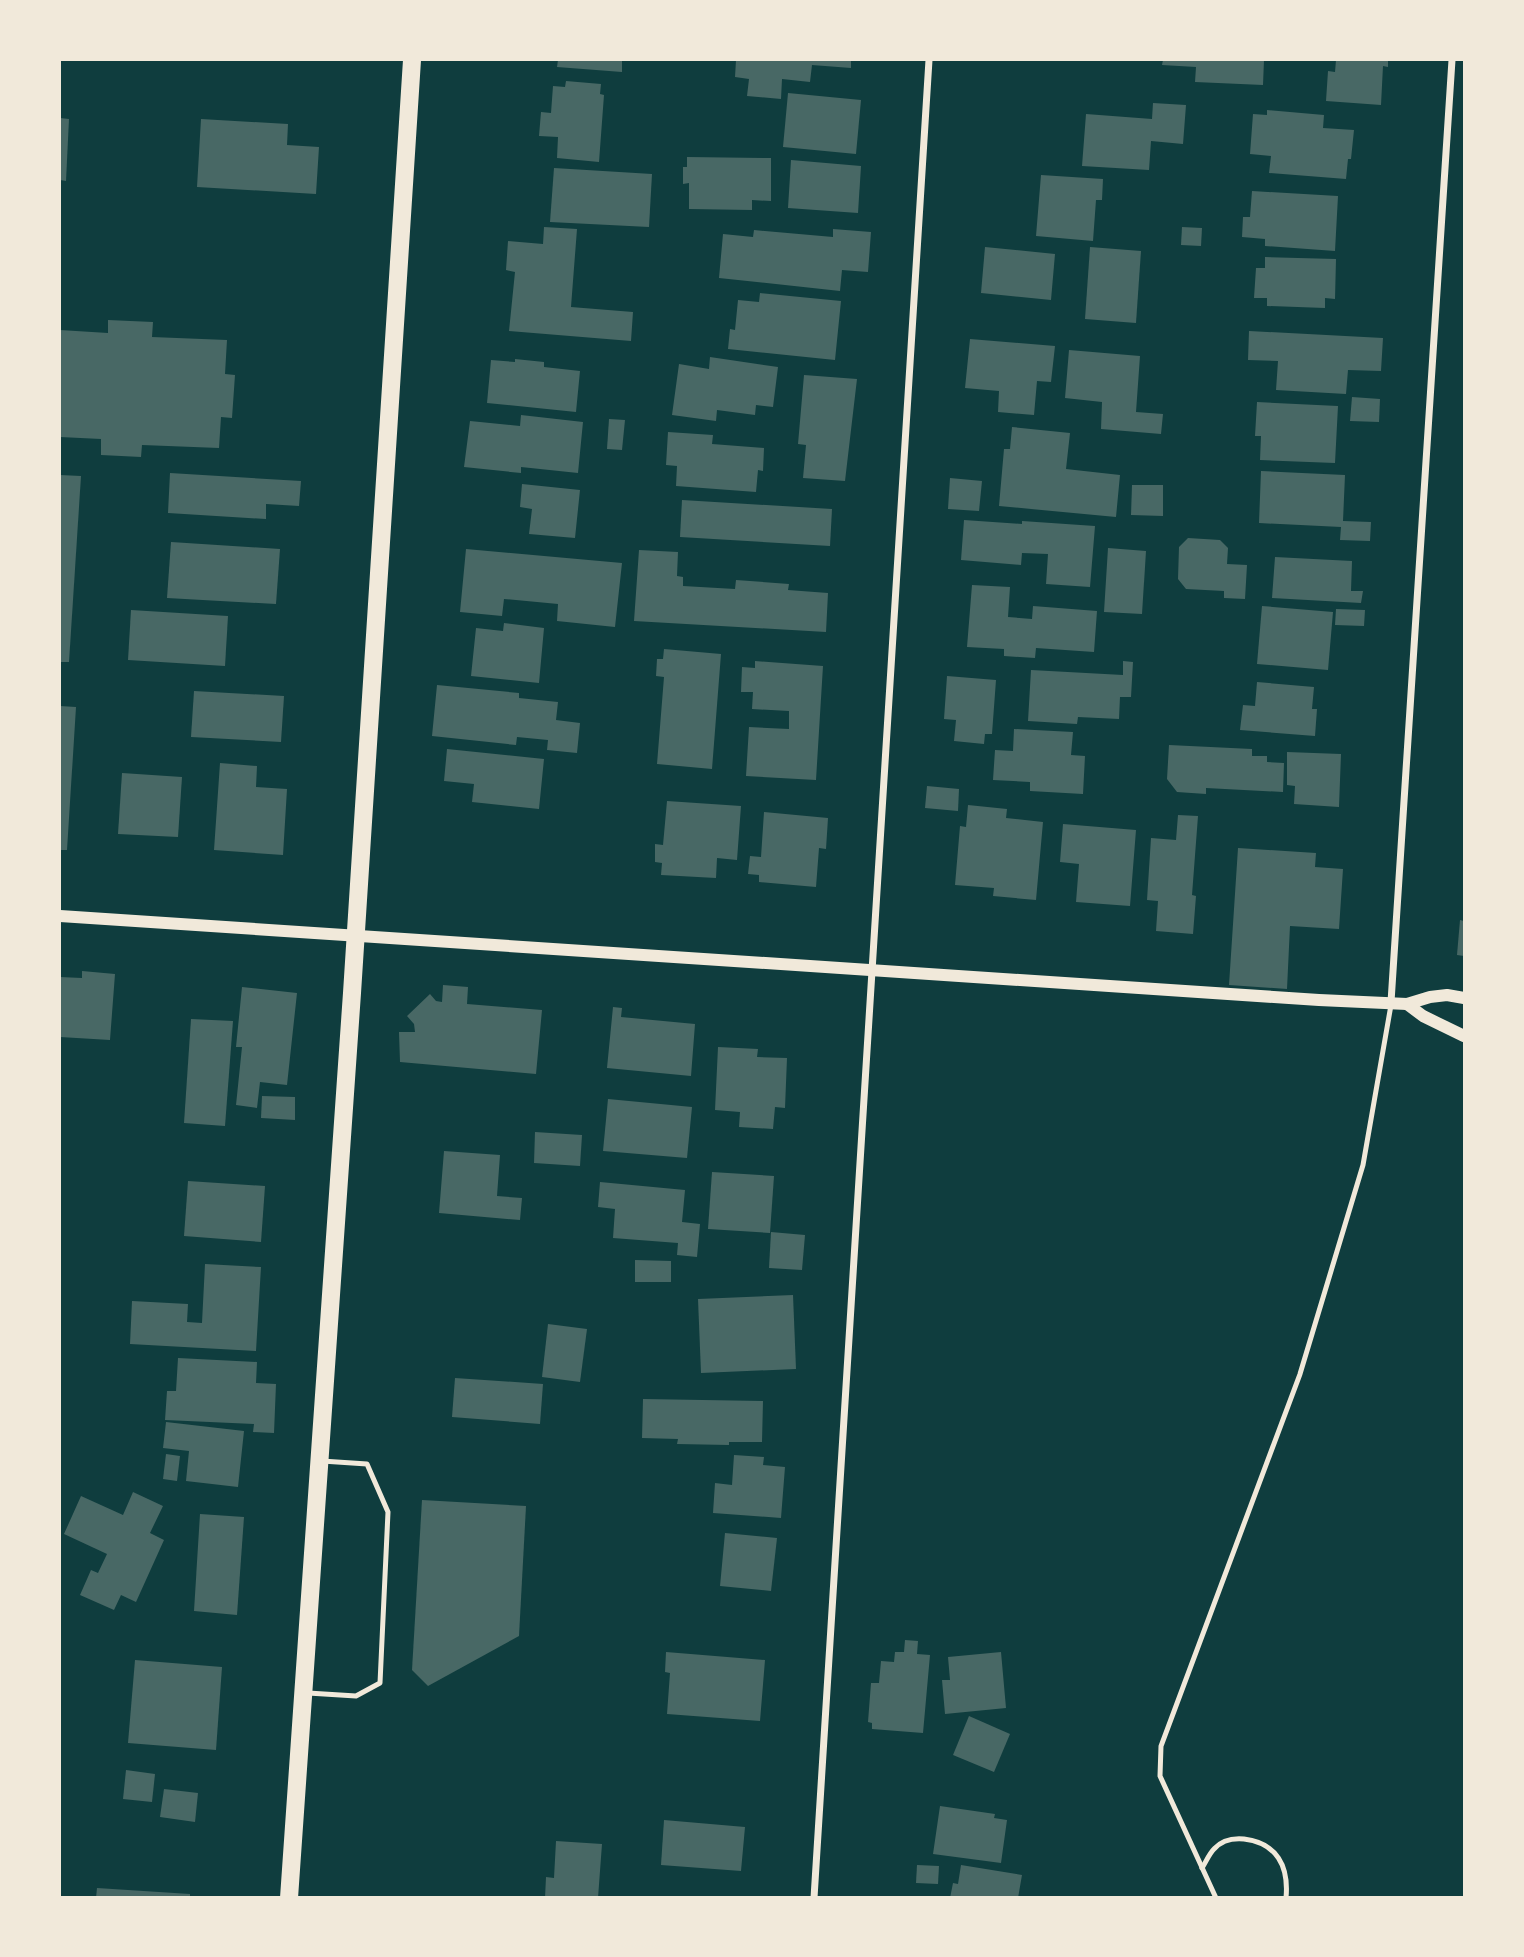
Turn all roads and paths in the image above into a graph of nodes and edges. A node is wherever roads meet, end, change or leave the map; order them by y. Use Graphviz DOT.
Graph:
graph roads {
  1 [pos="412,60"];
  2 [pos="929,60"];
  3 [pos="1451,60"];
  4 [pos="60,916"];
  5 [pos="356,936"];
  6 [pos="872,970"];
  7 [pos="1465,998"];
  8 [pos="1391,1002"];
  9 [pos="1407,1004"];
  10 [pos="1465,1036"];
  11 [pos="319,1461"];
  12 [pos="303,1693"];
  13 [pos="1202,1868"];
  14 [pos="289,1898"];
  15 [pos="814,1898"];
  16 [pos="1216,1898"];
  17 [pos="1286,1898"];
  1 -- 5 [label="main road"];
  2 -- 6 [label="street"];
  3 -- 8 [label="street"];
  4 -- 5 [label="street"];
  5 -- 6 [label="street"];
  5 -- 11 [label="main road"];
  6 -- 8 [label="street"];
  6 -- 15 [label="street"];
  7 -- 9 [label="street"];
  8 -- 9 [label="street"];
  8 -- 13 [label="lane"];
  9 -- 10 [label="street"];
  11 -- 12 [label="main road"];
  11 -- 12 [label="lane"];
  12 -- 14 [label="main road"];
  13 -- 16 [label="lane"];
  13 -- 17 [label="lane"];
}
